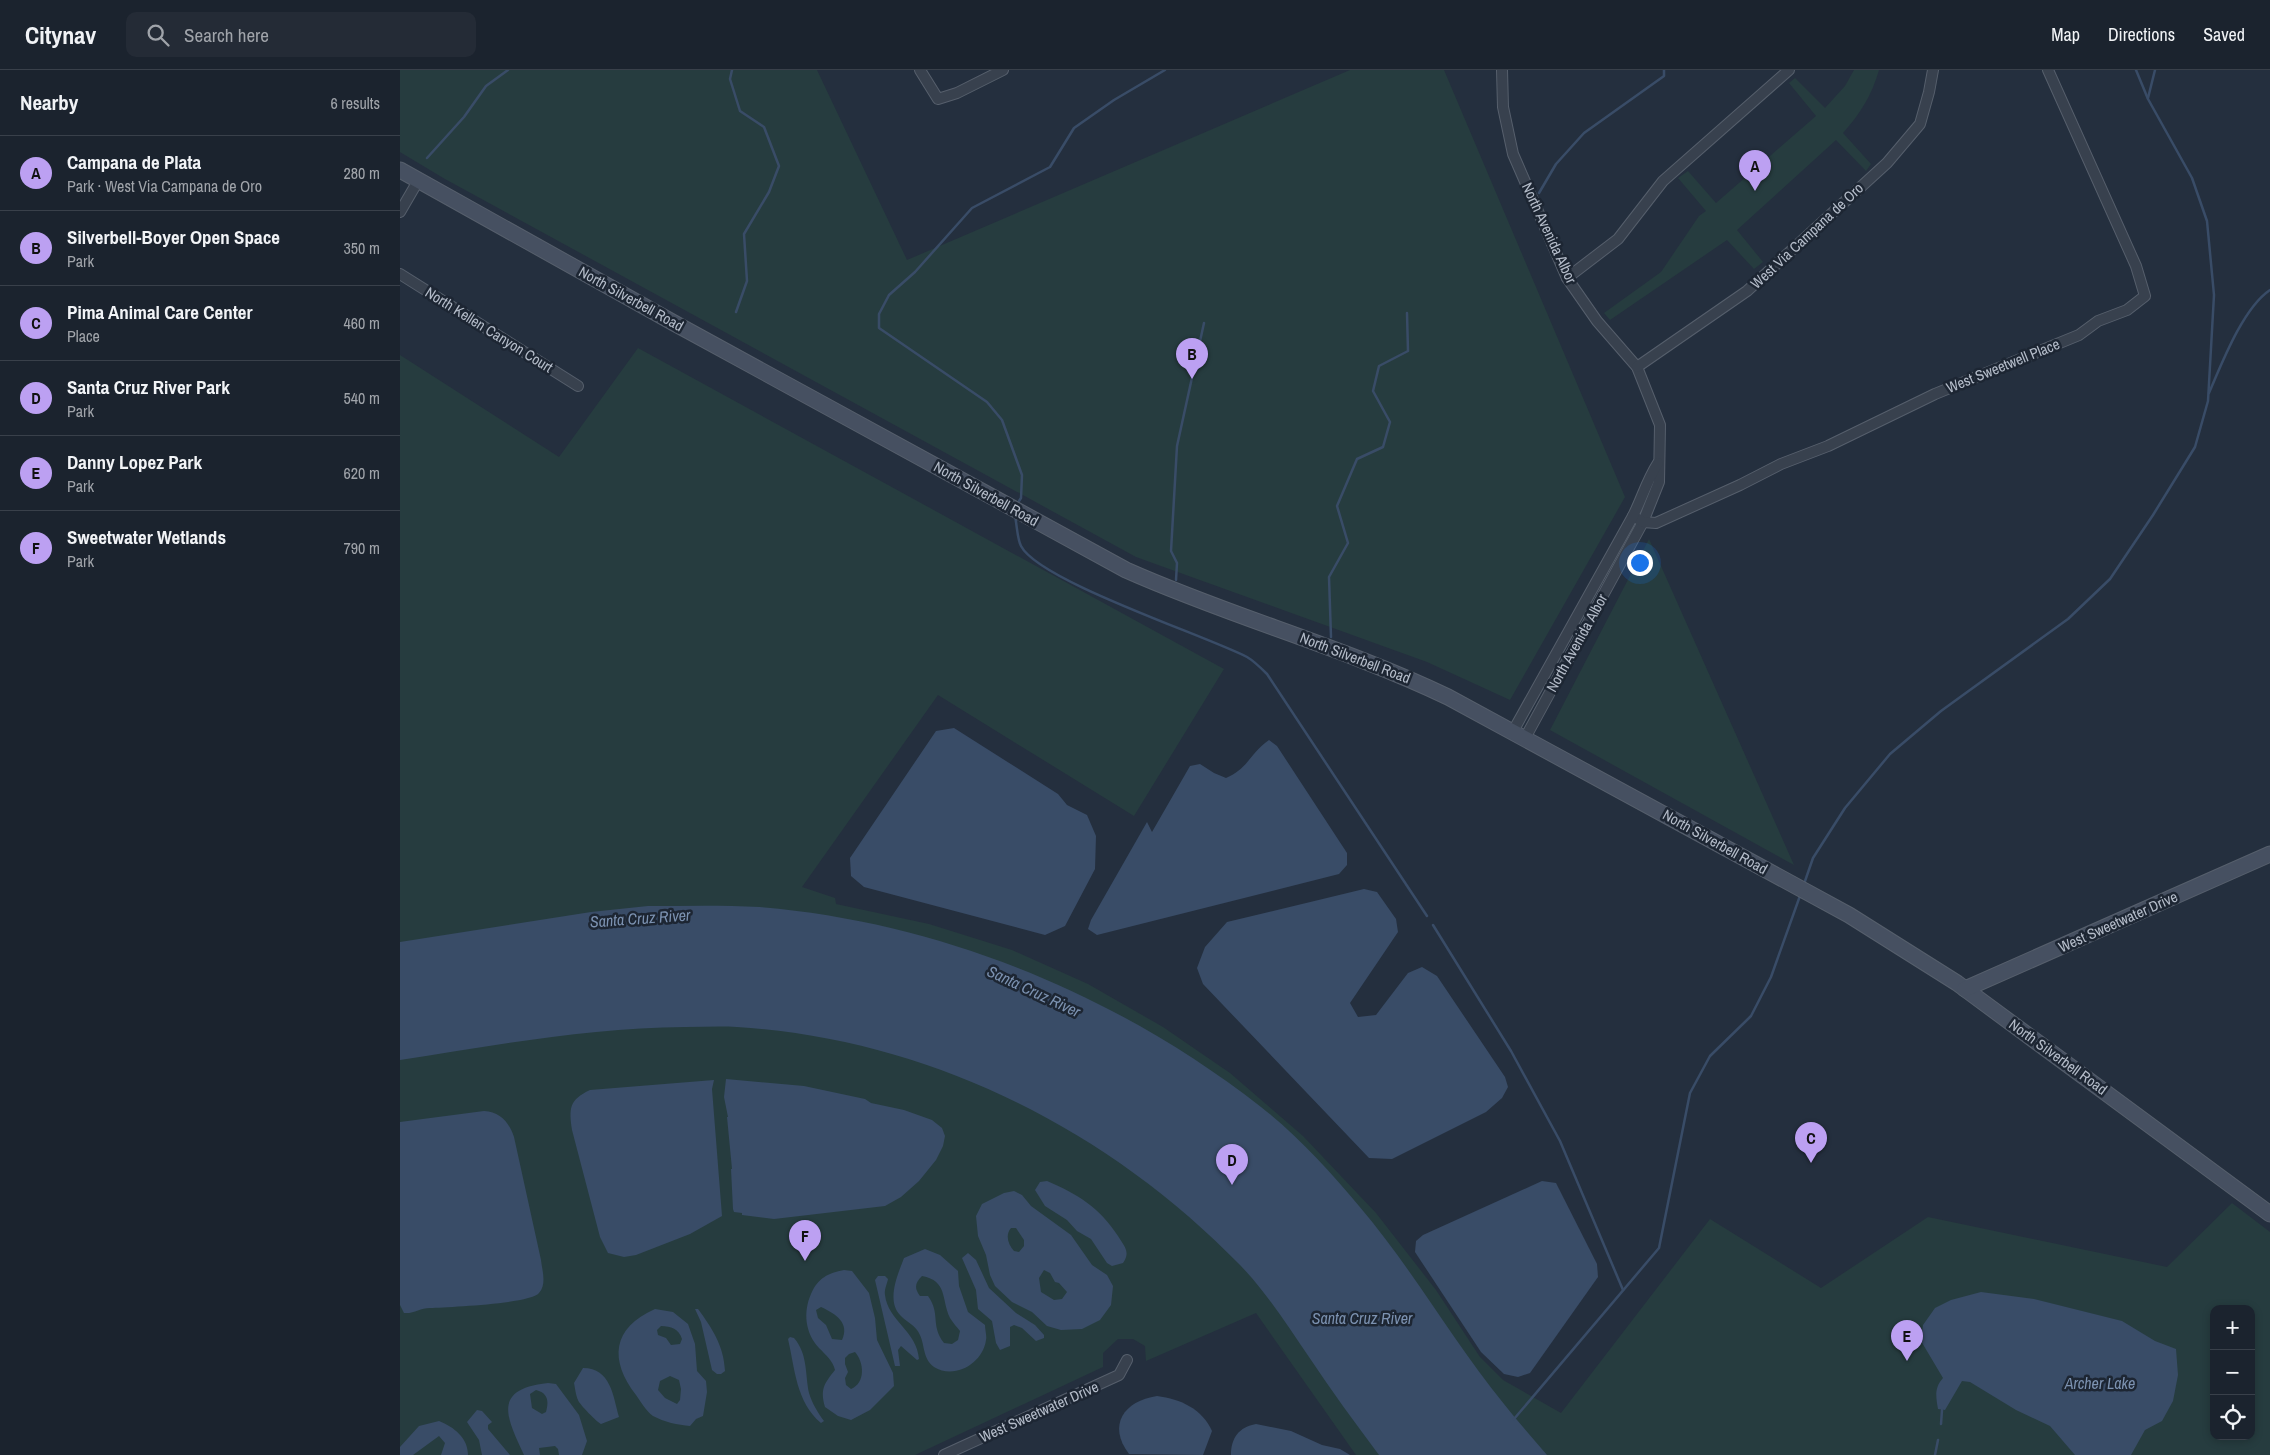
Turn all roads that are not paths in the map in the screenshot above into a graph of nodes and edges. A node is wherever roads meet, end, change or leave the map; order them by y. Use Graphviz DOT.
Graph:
graph roads {
  1 [pos="920,70"];
  2 [pos="1003,70"];
  3 [pos="1502,70"];
  4 [pos="1788,70"];
  5 [pos="1933,70"];
  6 [pos="2048,70"];
  7 [pos="400,170"];
  8 [pos="418,181"];
  9 [pos="400,212"];
  10 [pos="400,274"];
  11 [pos="1567,278"];
  12 [pos="1637,367"];
  13 [pos="578,386"];
  14 [pos="1659,462"];
  15 [pos="1632,516"];
  16 [pos="1643,522"];
  17 [pos="1602,570"];
  18 [pos="1614,576"];
  19 [pos="1518,736"];
  20 [pos="2270,854"];
  21 [pos="1965,989"];
  22 [pos="2270,1214"];
  23 [pos="1127,1360"];
  24 [pos="944,1455"];
  1 -- 2 [label="street"];
  3 -- 11 [label="street, North Avenida Albor"];
  4 -- 11 [label="street"];
  5 -- 12 [label="street, West Via Campana de Oro"];
  6 -- 16 [label="street, West Sweetwell Place"];
  7 -- 8 [label="main road, North Silverbell Road"];
  8 -- 9 [label="street"];
  8 -- 19 [label="main road, North Silverbell Road"];
  10 -- 13 [label="street, North Kellen Canyon Court"];
  11 -- 12 [label="street, North Avenida Albor"];
  12 -- 14 [label="street, North Avenida Albor"];
  14 -- 15 [label="street, North Avenida Albor"];
  14 -- 16 [label="street, North Avenida Albor"];
  15 -- 16 [label="street"];
  15 -- 17 [label="street, North Avenida Albor"];
  16 -- 18 [label="street, North Avenida Albor"];
  17 -- 18 [label="street"];
  17 -- 19 [label="street, North Avenida Albor"];
  18 -- 19 [label="street, North Avenida Albor"];
  19 -- 21 [label="main road, North Silverbell Road"];
  20 -- 21 [label="main road, West Sweetwater Drive"];
  21 -- 22 [label="main road, North Silverbell Road"];
  23 -- 24 [label="street, West Sweetwater Drive"];
}
